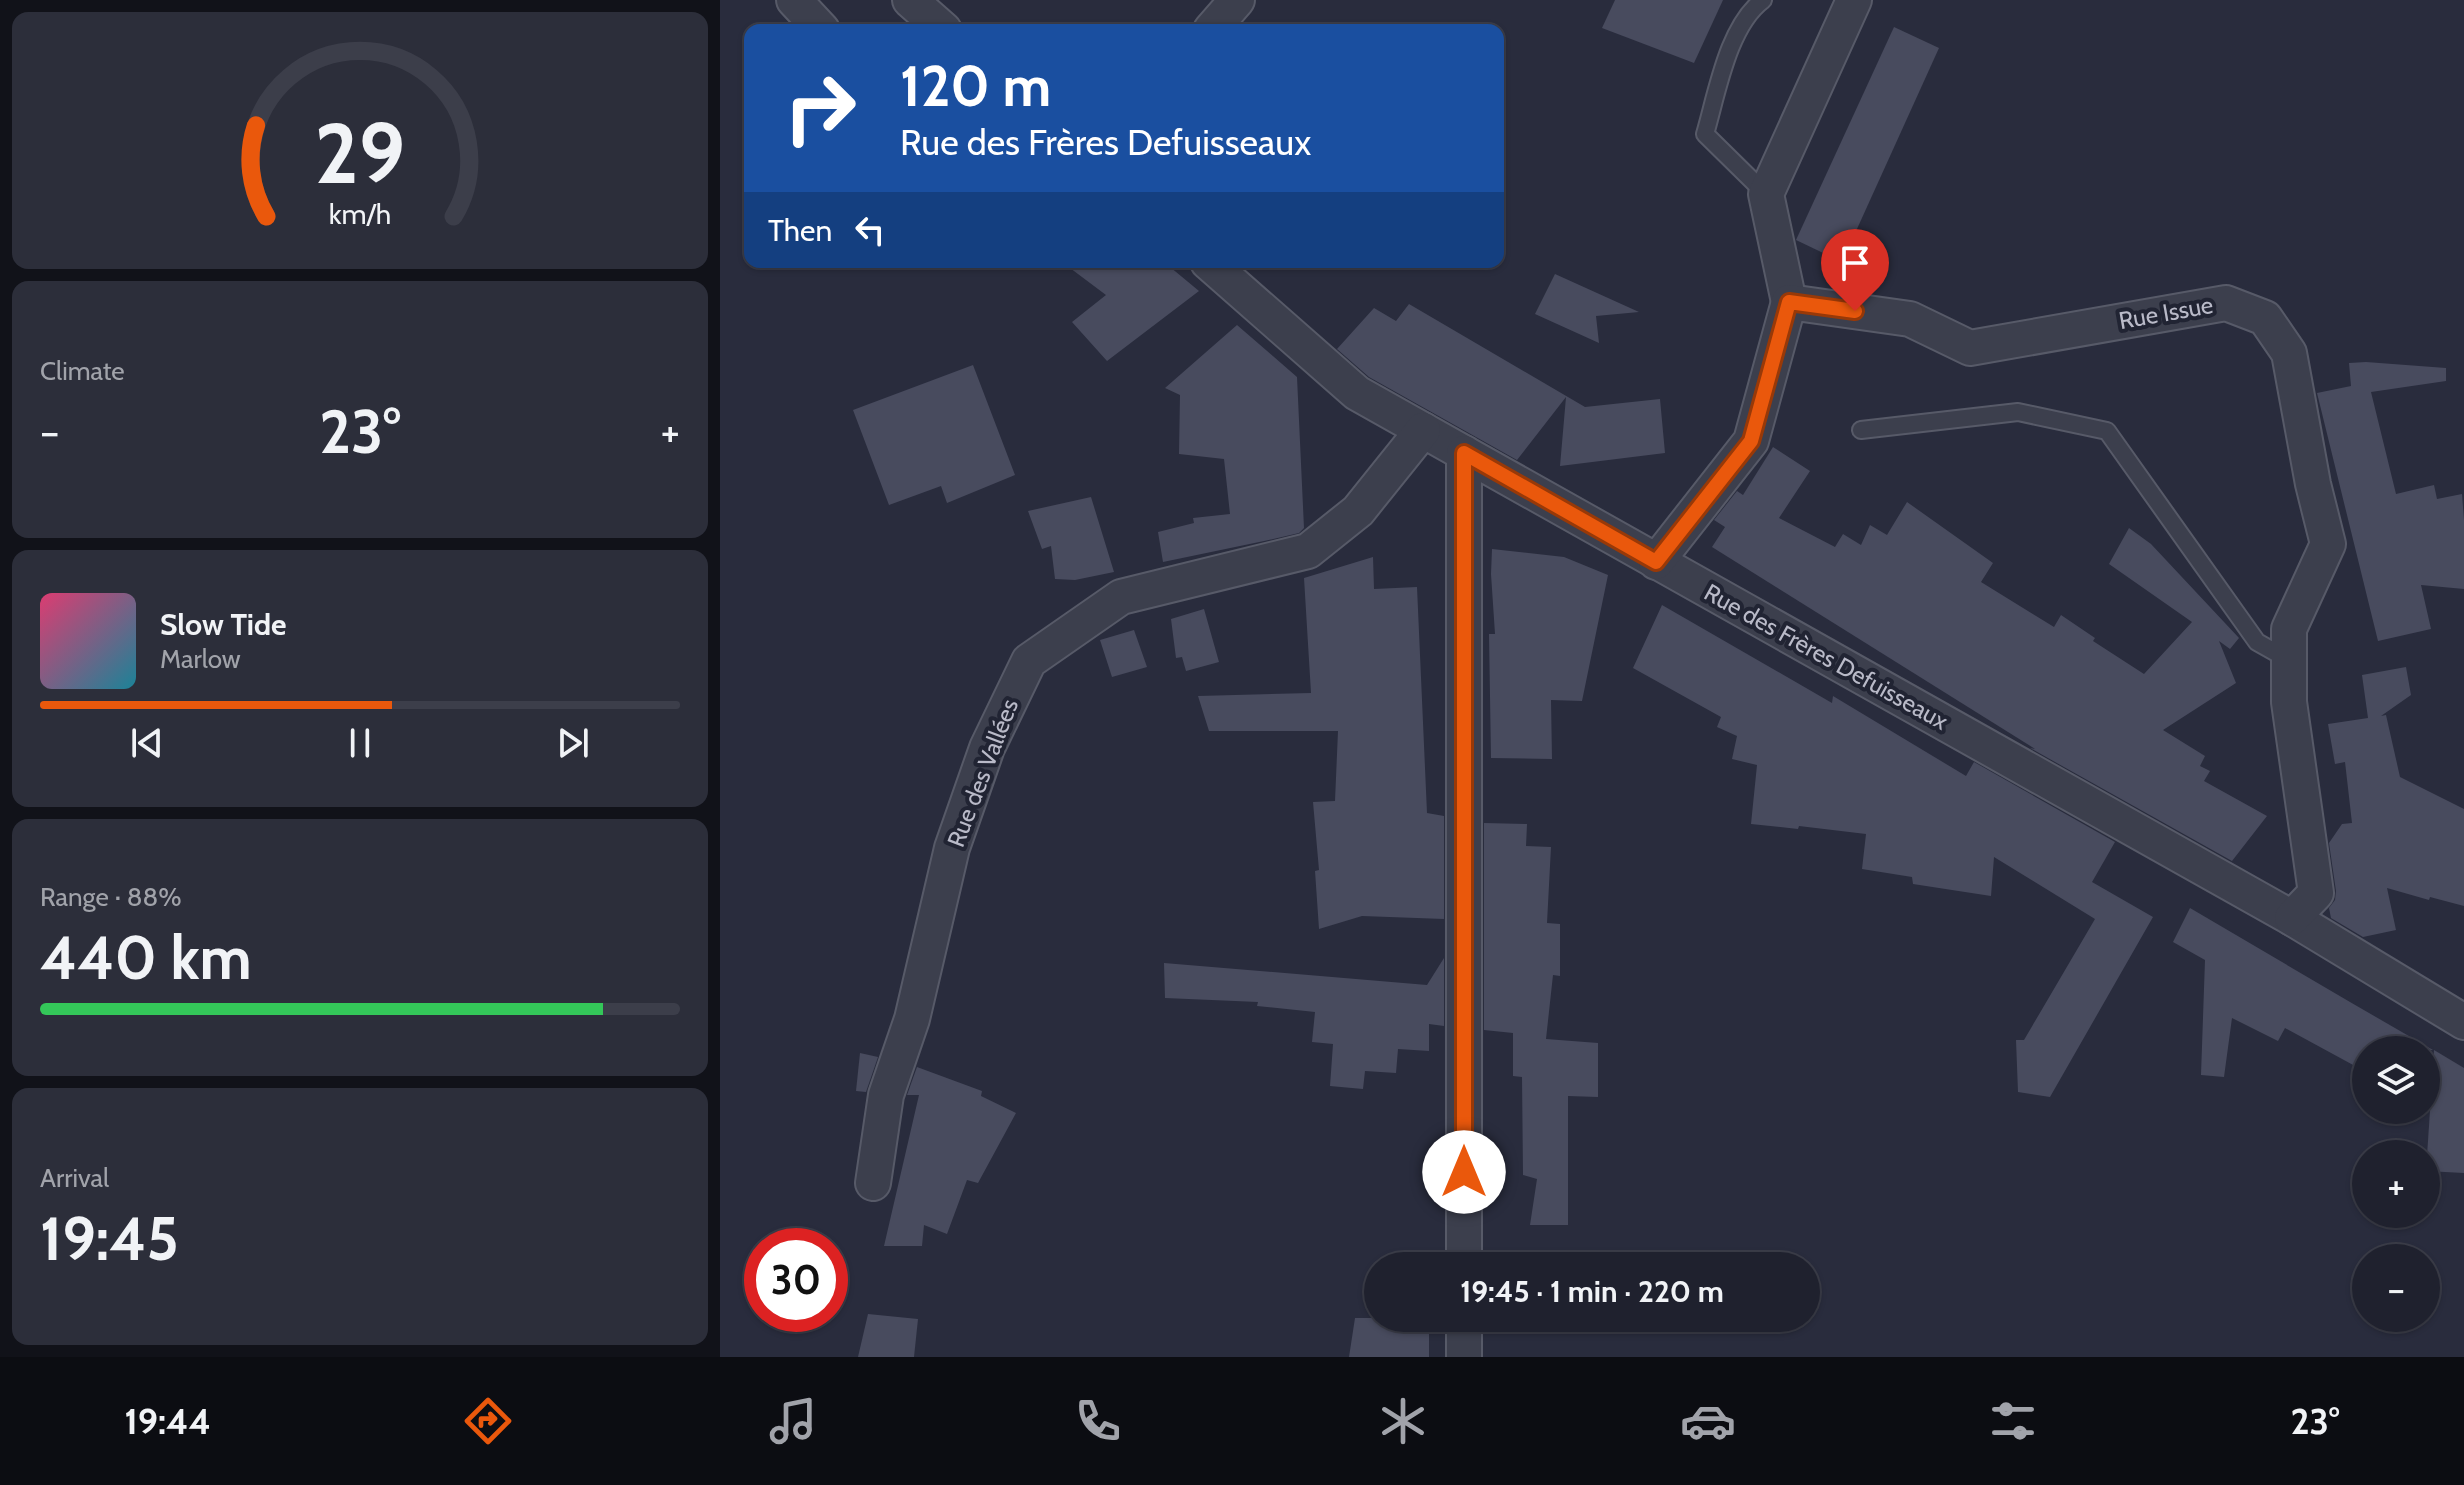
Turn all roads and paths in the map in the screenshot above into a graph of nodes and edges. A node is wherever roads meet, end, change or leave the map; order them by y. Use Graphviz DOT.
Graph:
graph roads {
  1 [pos="794,0"];
  2 [pos="910,0"];
  3 [pos="1237,0"];
  4 [pos="1763,0"];
  5 [pos="1854,0"];
  6 [pos="816,24"];
  7 [pos="937,24"];
  8 [pos="1216,24"];
  9 [pos="1766,194"];
  10 [pos="1215,268"];
  11 [pos="1789,302"];
  12 [pos="1423,430"];
  13 [pos="1861,430"];
  14 [pos="1464,453"];
  15 [pos="1656,562"];
  16 [pos="2289,660"];
  17 [pos="2292,918"];
  18 [pos="2464,1022"];
  19 [pos="873,1183"];
  20 [pos="1464,1252"];
  21 [pos="1464,1332"];
  22 [pos="1464,1357"];
  1 -- 6 [label="street"];
  2 -- 7 [label="street"];
  3 -- 8 [label="street"];
  4 -- 9 [label="lane"];
  5 -- 9 [label="street"];
  9 -- 11 [label="street"];
  10 -- 12 [label="street, Rue des Frères Defuisseaux"];
  11 -- 15 [label="street"];
  11 -- 16 [label="street, Rue Issue"];
  12 -- 14 [label="street, Rue des Frères Defuisseaux"];
  12 -- 19 [label="street, Rue des Vallées"];
  13 -- 16 [label="lane"];
  14 -- 15 [label="street, Rue des Frères Defuisseaux"];
  14 -- 20 [label="street"];
  15 -- 17 [label="street, Rue des Frères Defuisseaux"];
  16 -- 17 [label="street, Rue Issue"];
  17 -- 18 [label="street, Rue des Frères Defuisseaux"];
  21 -- 22 [label="street"];
}
